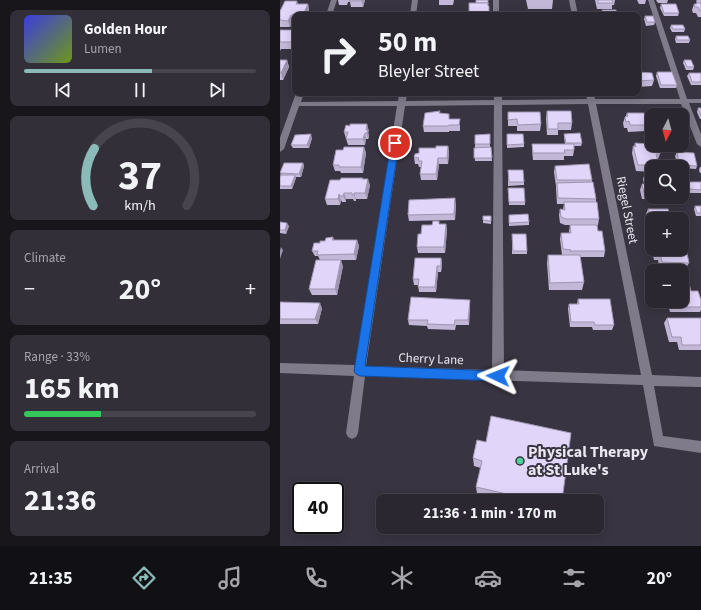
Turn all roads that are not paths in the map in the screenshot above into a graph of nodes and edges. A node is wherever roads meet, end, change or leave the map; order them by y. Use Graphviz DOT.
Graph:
graph roads {
  1 [pos="334,0"];
  2 [pos="416,0"];
  3 [pos="496,0"];
  4 [pos="572,0"];
  5 [pos="651,0"];
  6 [pos="330,12"];
  7 [pos="414,12"];
  8 [pos="496,12"];
  9 [pos="574,12"];
  10 [pos="299,96"];
  11 [pos="402,96"];
  12 [pos="498,98"];
  13 [pos="591,98"];
  14 [pos="685,101"];
  15 [pos="701,101"];
  16 [pos="296,104"];
  17 [pos="401,104"];
  18 [pos="701,144"];
  19 [pos="280,149"];
  20 [pos="280,368"];
  21 [pos="360,371"];
  22 [pos="498,376"];
  23 [pos="648,380"];
  24 [pos="701,382"];
  25 [pos="352,433"];
  26 [pos="701,447"];
  1 -- 6 [label="street"];
  2 -- 7 [label="street"];
  3 -- 8 [label="street"];
  4 -- 9 [label="street"];
  5 -- 14 [label="street"];
  10 -- 16 [label="street"];
  11 -- 17 [label="street"];
  12 -- 13 [label="street"];
  12 -- 17 [label="street"];
  12 -- 22 [label="street"];
  13 -- 14 [label="street"];
  13 -- 23 [label="street, Riegel Street"];
  14 -- 15 [label="street"];
  14 -- 18 [label="street"];
  16 -- 17 [label="street"];
  16 -- 19 [label="street"];
  17 -- 21 [label="street"];
  20 -- 21 [label="street, Cherry Lane"];
  21 -- 22 [label="street, Cherry Lane"];
  21 -- 25 [label="street"];
  22 -- 23 [label="street, Cherry Lane"];
  23 -- 24 [label="street, Cherry Lane"];
  23 -- 26 [label="street, Riegel Street"];
}
